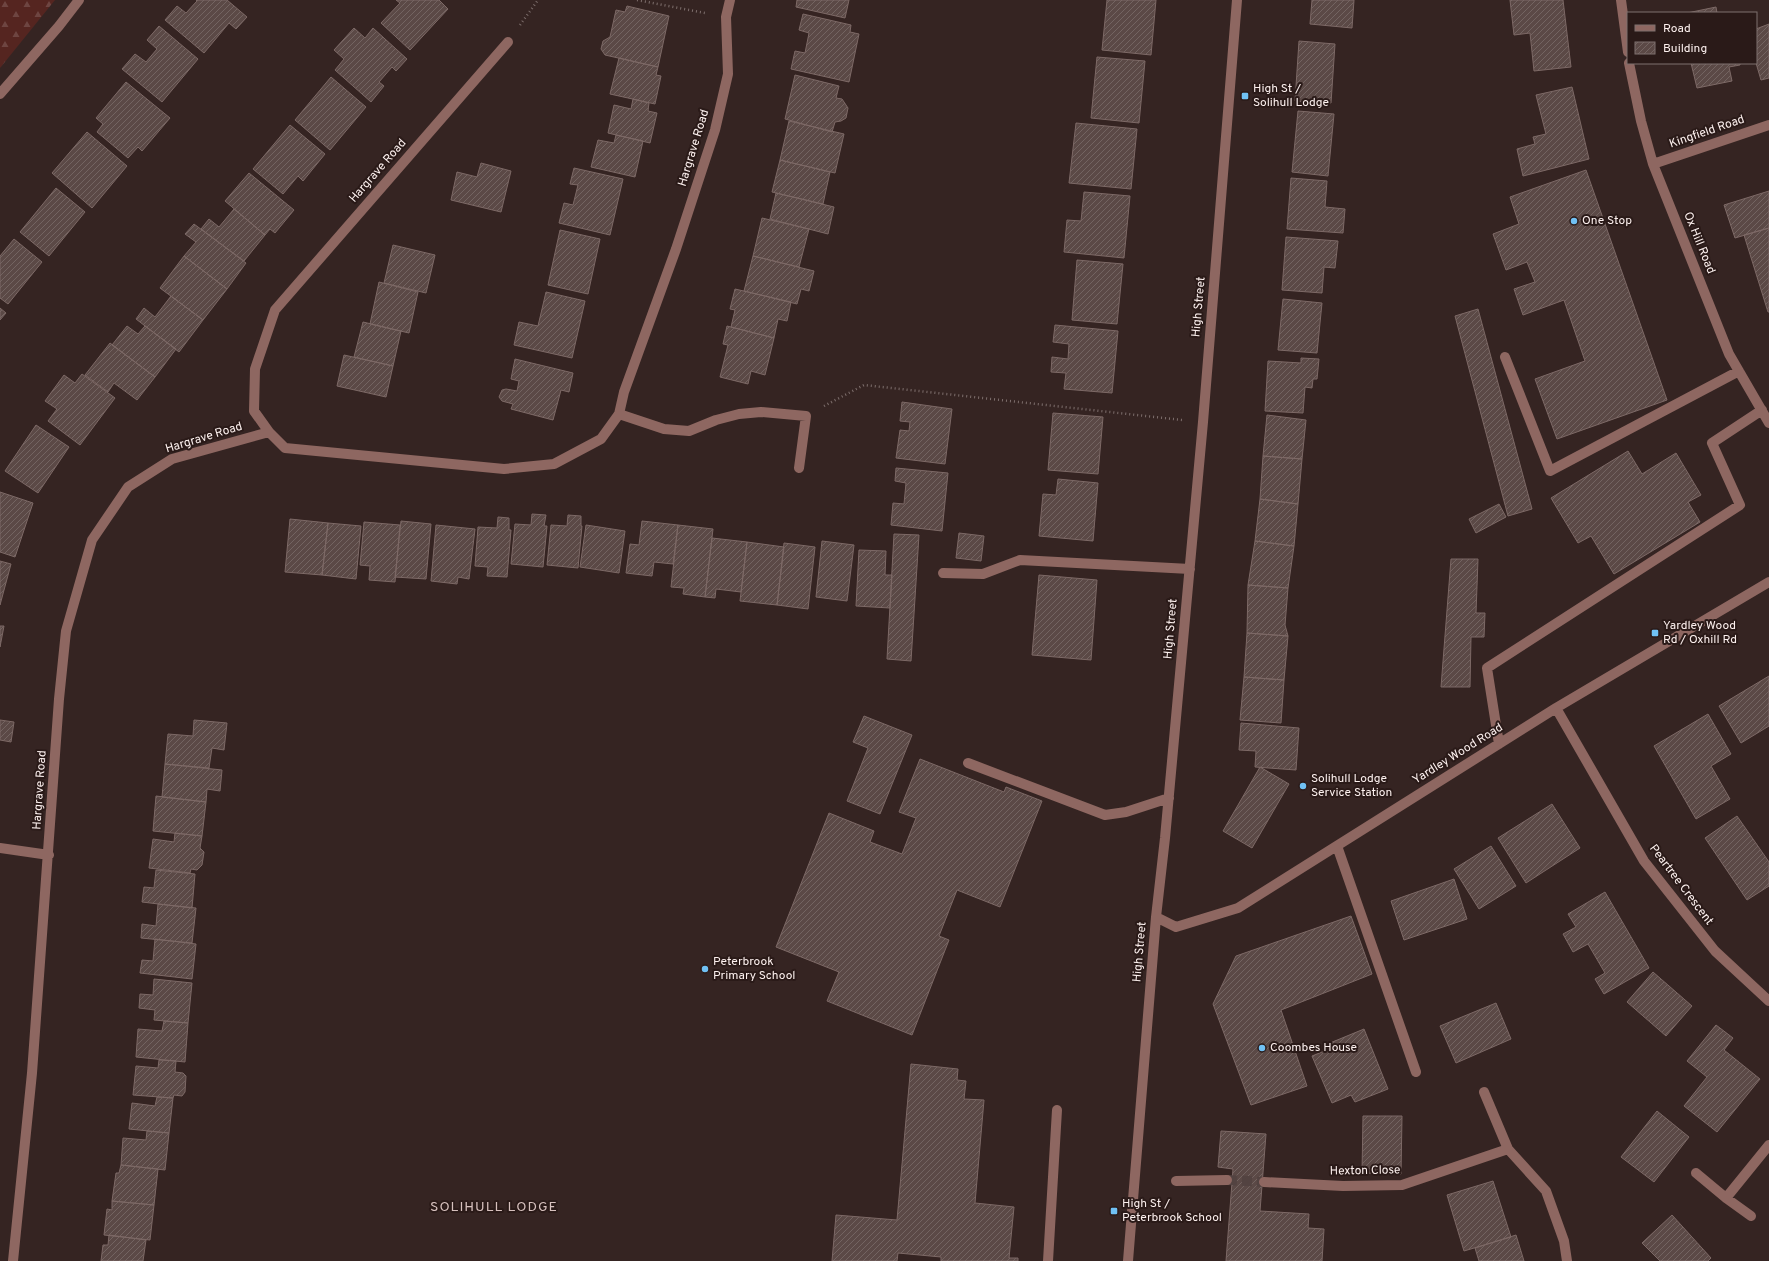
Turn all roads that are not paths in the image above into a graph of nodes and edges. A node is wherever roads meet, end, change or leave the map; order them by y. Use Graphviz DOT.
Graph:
graph roads {
  1 [pos="79,0"];
  2 [pos="730,0"];
  3 [pos="1236,0"];
  4 [pos="1621,0"];
  5 [pos="508,42"];
  6 [pos="1627,45"];
  7 [pos="1629,64"];
  8 [pos="0,94"];
  9 [pos="1769,125"];
  10 [pos="1653,164"];
  11 [pos="1505,357"];
  12 [pos="1738,371"];
  13 [pos="1762,410"];
  14 [pos="619,414"];
  15 [pos="1769,423"];
  16 [pos="269,432"];
  17 [pos="799,468"];
  18 [pos="1190,569"];
  19 [pos="943,573"];
  20 [pos="1769,582"];
  21 [pos="1556,708"];
  22 [pos="1499,744"];
  23 [pos="968,763"];
  24 [pos="1169,798"];
  25 [pos="1337,846"];
  26 [pos="0,848"];
  27 [pos="49,855"];
  28 [pos="1156,917"];
  29 [pos="1769,1001"];
  30 [pos="1416,1072"];
  31 [pos="1484,1092"];
  32 [pos="1057,1110"];
  33 [pos="1769,1145"];
  34 [pos="1508,1149"];
  35 [pos="1696,1173"];
  36 [pos="1227,1180"];
  37 [pos="1176,1181"];
  38 [pos="1264,1182"];
  39 [pos="1726,1198"];
  40 [pos="1751,1216"];
  41 [pos="13,1261"];
  42 [pos="1048,1261"];
  43 [pos="1128,1261"];
  44 [pos="1567,1261"];
  1 -- 8 [label="street"];
  2 -- 14 [label="street, Hargrave Road"];
  3 -- 18 [label="street, High Street"];
  4 -- 6 [label="street"];
  5 -- 16 [label="street, Hargrave Road"];
  7 -- 10 [label="street, Ox Hill Road"];
  9 -- 10 [label="street, Kingfield Road"];
  10 -- 12 [label="street, Ox Hill Road"];
  11 -- 12 [label="street"];
  12 -- 13 [label="street, Ox Hill Road"];
  13 -- 15 [label="street, Ox Hill Road"];
  13 -- 22 [label="street"];
  14 -- 16 [label="street, Hargrave Road"];
  14 -- 17 [label="street"];
  16 -- 27 [label="street, Hargrave Road"];
  18 -- 19 [label="street"];
  18 -- 24 [label="street, High Street"];
  20 -- 21 [label="street, Yardley Wood Road"];
  21 -- 22 [label="street, Yardley Wood Road"];
  21 -- 29 [label="street, Peartree Crescent"];
  22 -- 25 [label="street, Yardley Wood Road"];
  23 -- 24 [label="street"];
  24 -- 28 [label="street, High Street"];
  25 -- 28 [label="street, Yardley Wood Road"];
  25 -- 30 [label="street"];
  26 -- 27 [label="street"];
  27 -- 41 [label="street, Hargrave Road"];
  28 -- 43 [label="street, High Street"];
  31 -- 34 [label="street"];
  32 -- 42 [label="street"];
  33 -- 39 [label="street"];
  34 -- 38 [label="street, Hexton Close"];
  34 -- 44 [label="street"];
  35 -- 39 [label="street"];
  36 -- 37 [label="street"];
  39 -- 40 [label="street"];
}
